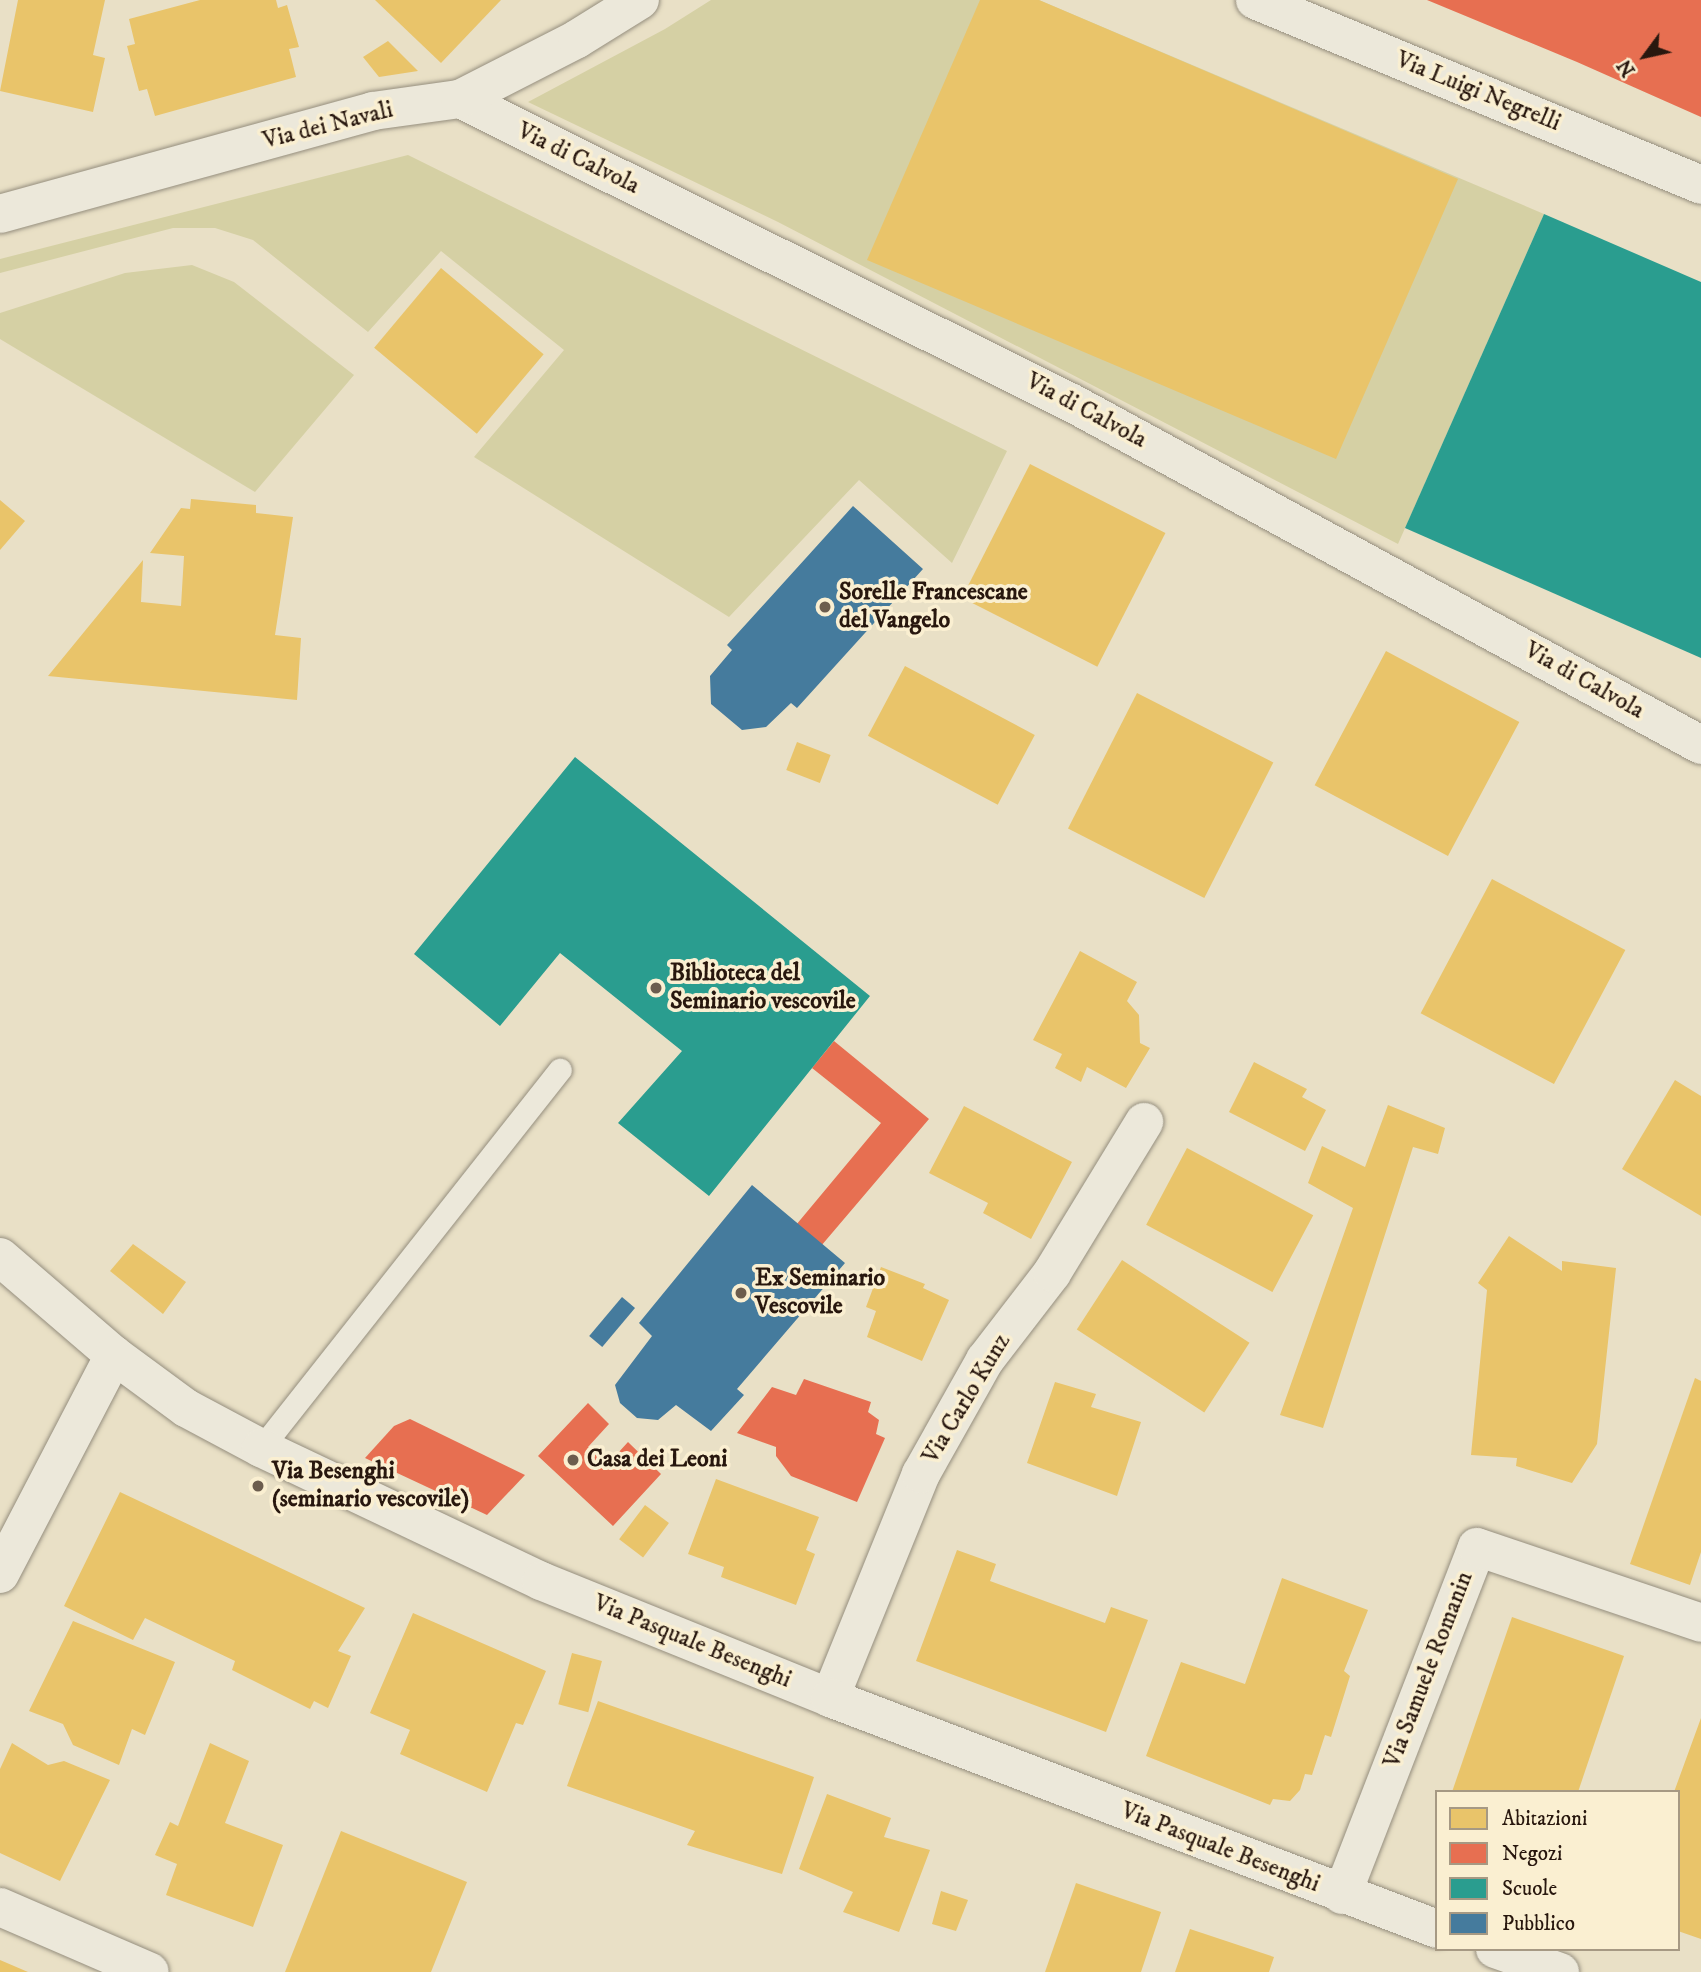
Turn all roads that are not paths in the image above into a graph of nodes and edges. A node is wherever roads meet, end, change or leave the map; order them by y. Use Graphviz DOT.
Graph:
graph roads {
  1 [pos="640,0"];
  2 [pos="1255,0"];
  3 [pos="460,99"];
  4 [pos="1701,185"];
  5 [pos="0,215"];
  6 [pos="1701,745"];
  7 [pos="559,1070"];
  8 [pos="1144,1122"];
  9 [pos="0,1256"];
  10 [pos="114,1355"];
  11 [pos="261,1448"];
  12 [pos="0,1574"];
  13 [pos="1701,1623"];
  14 [pos="830,1698"];
  15 [pos="1342,1895"];
  16 [pos="0,1907"];
  17 [pos="1435,1928"];
  18 [pos="1509,1960"];
  19 [pos="150,1972"];
  20 [pos="1560,1972"];
  1 -- 3 [label="street, Via dei Navali"];
  2 -- 4 [label="street, Via Luigi Negrelli"];
  3 -- 5 [label="street, Via dei Navali"];
  3 -- 6 [label="street, Via di Calvola"];
  7 -- 11 [label="lane"];
  8 -- 14 [label="street, Via Carlo Kunz"];
  9 -- 10 [label="street, Via Pasquale Besenghi"];
  10 -- 11 [label="street, Via Pasquale Besenghi"];
  10 -- 12 [label="street"];
  11 -- 14 [label="street, Via Pasquale Besenghi"];
  13 -- 15 [label="street, Via Samuele Romanin"];
  14 -- 15 [label="street, Via Pasquale Besenghi"];
  15 -- 17 [label="street, Via Pasquale Besenghi"];
  16 -- 19 [label="street"];
  18 -- 20 [label="street"];
}
